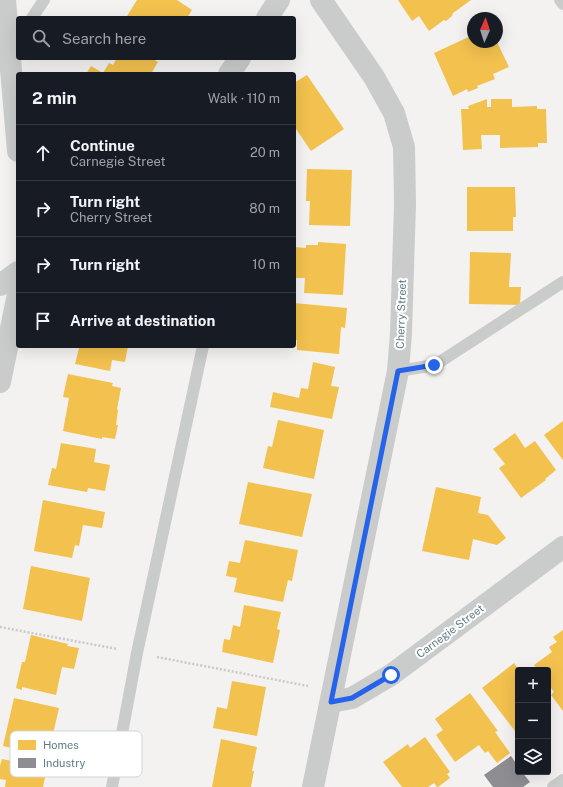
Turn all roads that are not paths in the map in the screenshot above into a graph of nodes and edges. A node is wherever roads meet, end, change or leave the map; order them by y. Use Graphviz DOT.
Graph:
graph roads {
  1 [pos="5,0"];
  2 [pos="44,0"];
  3 [pos="279,0"];
  4 [pos="321,0"];
  5 [pos="560,0"];
  6 [pos="563,4"];
  7 [pos="33,16"];
  8 [pos="268,16"];
  9 [pos="13,32"];
  10 [pos="239,60"];
  11 [pos="230,72"];
  12 [pos="16,104"];
  13 [pos="16,273"];
  14 [pos="563,282"];
  15 [pos="0,285"];
  16 [pos="16,304"];
  17 [pos="203,348"];
  18 [pos="398,371"];
  19 [pos="0,382"];
  20 [pos="563,547"];
  21 [pos="331,702"];
  22 [pos="122,731"];
  23 [pos="114,777"];
  24 [pos="563,780"];
  25 [pos="112,787"];
  26 [pos="313,787"];
  27 [pos="553,787"];
  1 -- 9 [label="street"];
  2 -- 7 [label="lane"];
  3 -- 8 [label="street"];
  4 -- 18 [label="street, Cherry Street"];
  5 -- 6 [label="lane"];
  9 -- 12 [label="street"];
  10 -- 11 [label="street"];
  13 -- 15 [label="street"];
  14 -- 18 [label="lane"];
  16 -- 19 [label="street"];
  17 -- 22 [label="lane"];
  18 -- 21 [label="street, Cherry Street"];
  20 -- 21 [label="street, Carnegie Street"];
  21 -- 26 [label="street, Cherry Street"];
  23 -- 25 [label="lane"];
  24 -- 27 [label="lane"];
}
